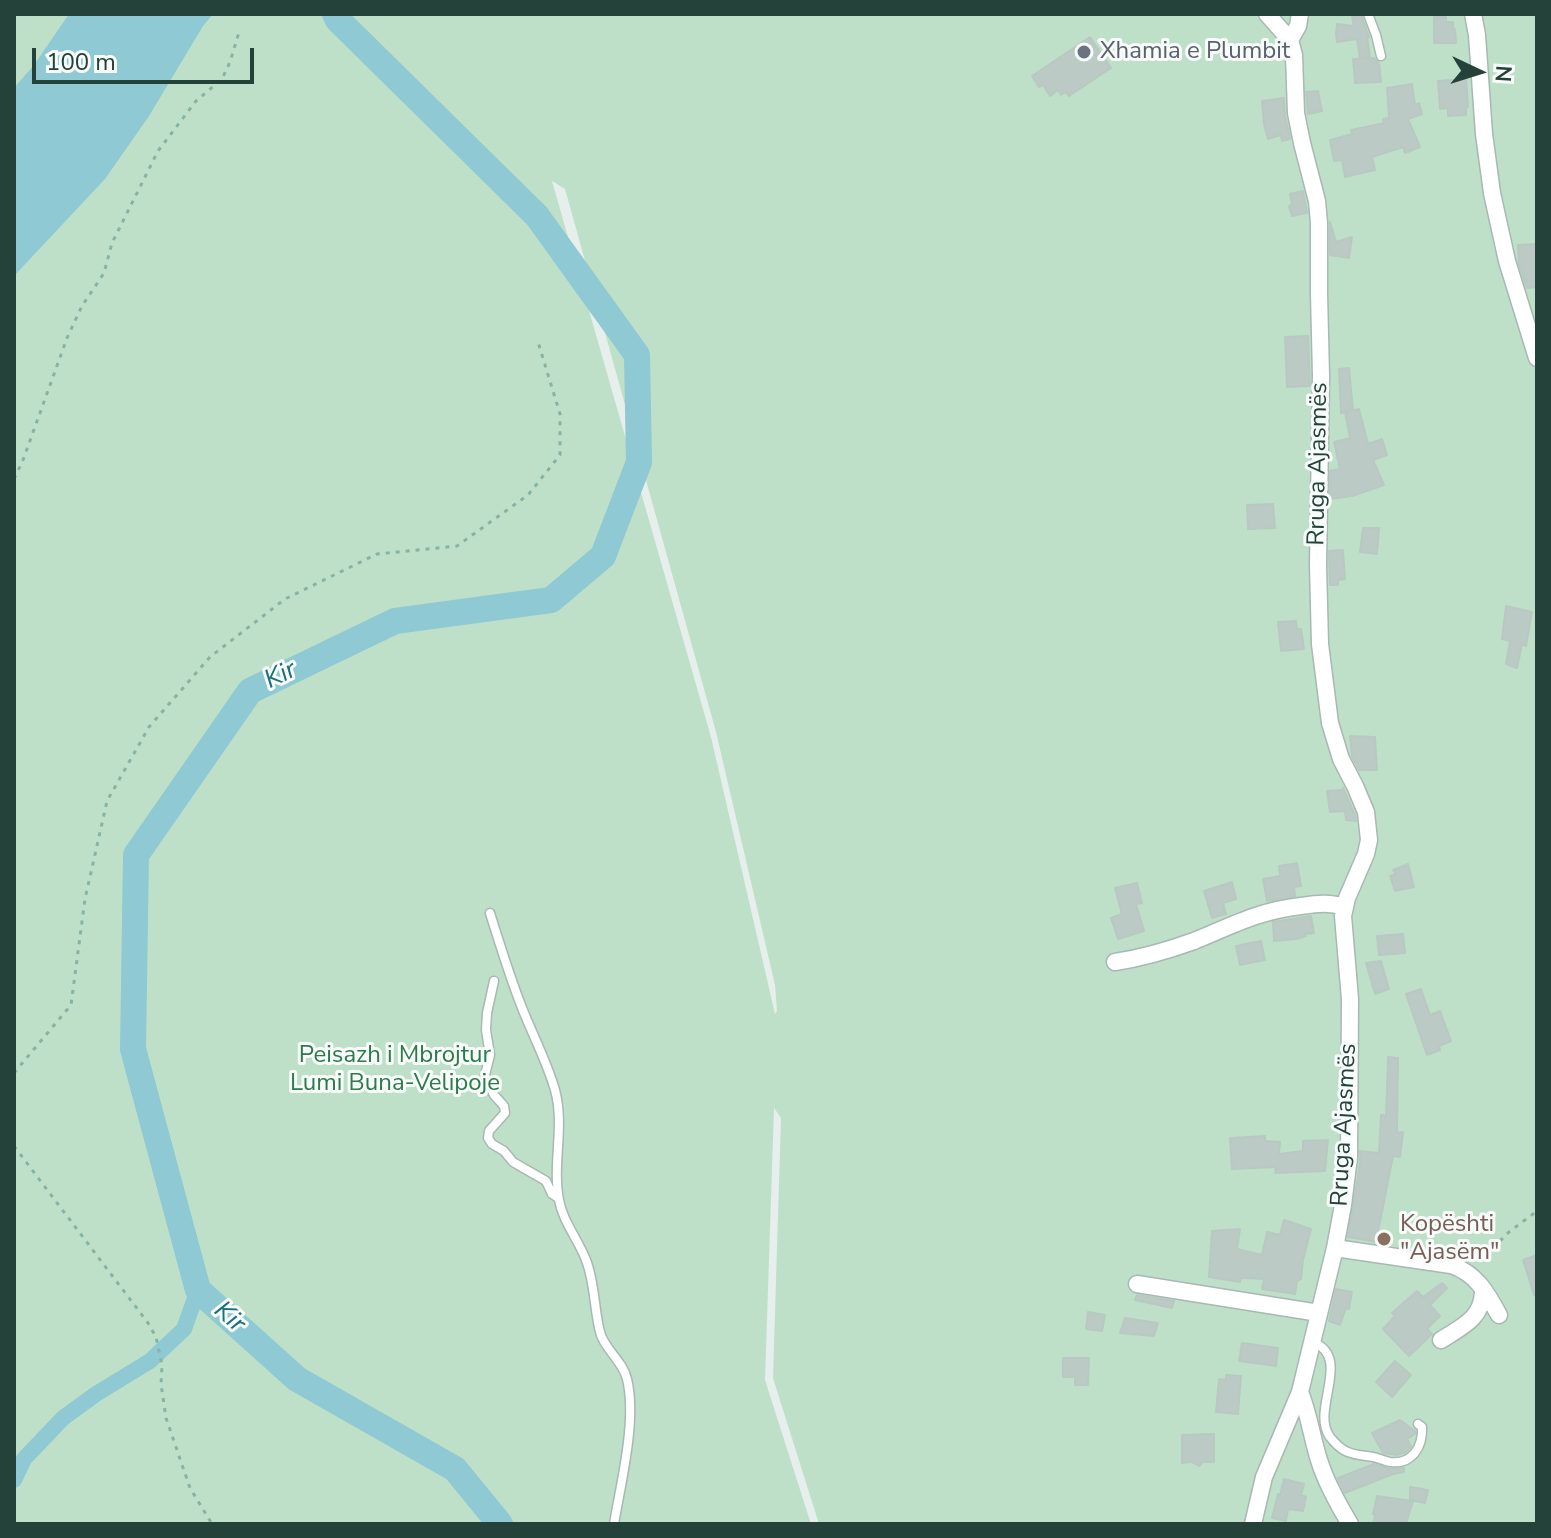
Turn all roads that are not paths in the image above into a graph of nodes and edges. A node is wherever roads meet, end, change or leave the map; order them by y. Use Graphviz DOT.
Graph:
graph roads {
  1 [pos="1267,14"];
  2 [pos="1300,14"];
  3 [pos="1368,14"];
  4 [pos="1473,14"];
  5 [pos="1290,40"];
  6 [pos="1381,56"];
  7 [pos="1537,358"];
  8 [pos="1344,907"];
  9 [pos="490,913"];
  10 [pos="1115,962"];
  11 [pos="494,981"];
  12 [pos="558,1198"];
  13 [pos="1335,1248"];
  14 [pos="1137,1284"];
  15 [pos="1483,1292"];
  16 [pos="1319,1313"];
  17 [pos="1499,1315"];
  18 [pos="1441,1340"];
  19 [pos="1312,1342"];
  20 [pos="1300,1392"];
  21 [pos="1418,1424"];
  22 [pos="614,1524"];
  23 [pos="1253,1524"];
  24 [pos="1350,1524"];
  1 -- 5 [label="street"];
  2 -- 5 [label="street, Rruga Ajasmës"];
  3 -- 6 [label="lane"];
  4 -- 7 [label="street"];
  5 -- 8 [label="street, Rruga Ajasmës"];
  8 -- 10 [label="street"];
  8 -- 13 [label="street, Rruga Ajasmës"];
  9 -- 12 [label="lane"];
  11 -- 12 [label="lane"];
  12 -- 22 [label="lane"];
  13 -- 15 [label="street"];
  13 -- 16 [label="street, Rruga Ajasmës"];
  14 -- 16 [label="street"];
  15 -- 17 [label="street"];
  15 -- 18 [label="street"];
  16 -- 19 [label="street, Rruga Ajasmës"];
  19 -- 20 [label="street, Rruga Ajasmës"];
  19 -- 21 [label="lane"];
  20 -- 23 [label="street, Rruga Ajasmës"];
  20 -- 24 [label="street"];
}
